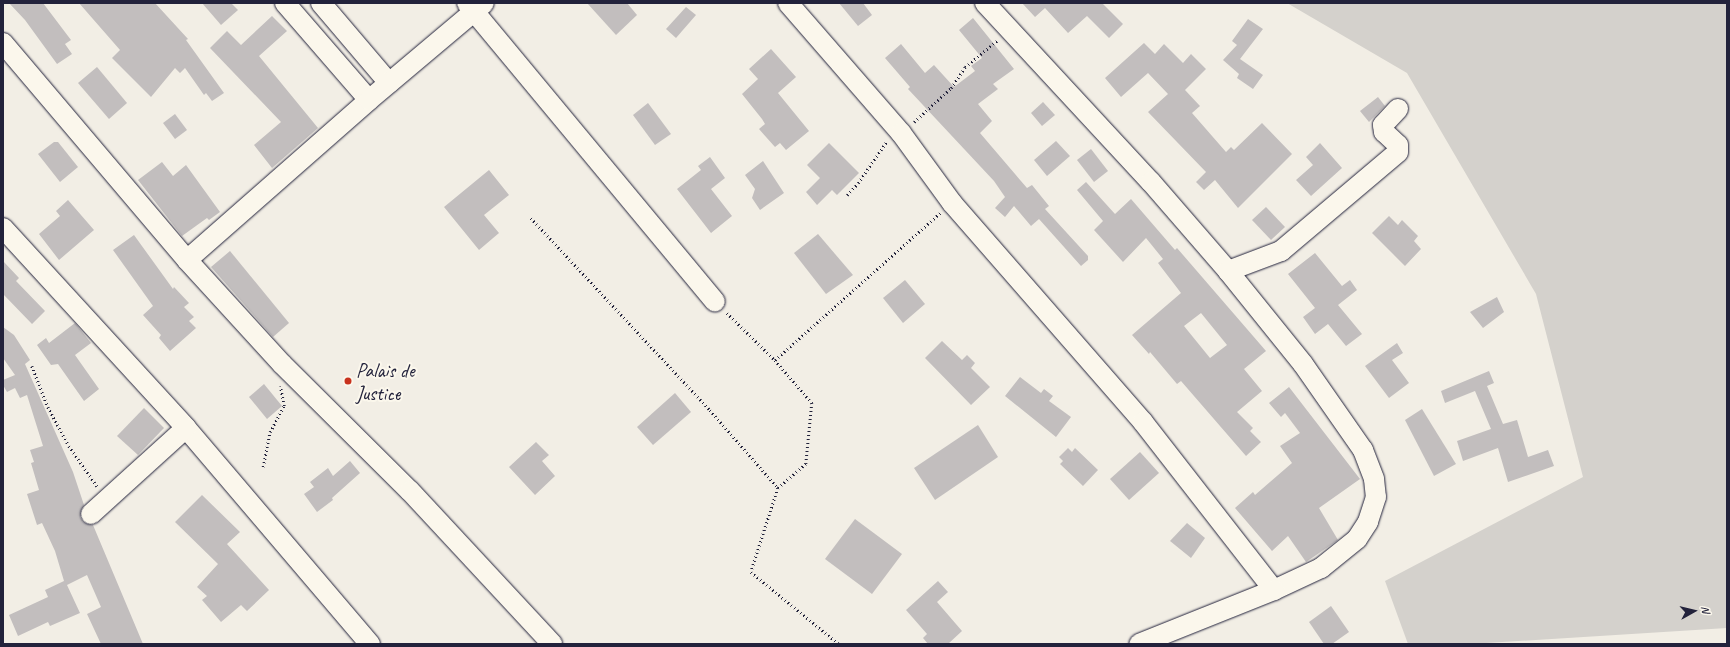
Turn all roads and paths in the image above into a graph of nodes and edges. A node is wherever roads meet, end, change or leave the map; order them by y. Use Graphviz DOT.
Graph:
graph roads {
  1 [pos="285,3"];
  2 [pos="321,3"];
  3 [pos="788,3"];
  4 [pos="985,3"];
  5 [pos="475,6"];
  6 [pos="1010,31"];
  7 [pos="3,44"];
  8 [pos="389,83"];
  9 [pos="369,100"];
  10 [pos="1398,109"];
  11 [pos="901,133"];
  12 [pos="847,195"];
  13 [pos="952,202"];
  14 [pos="530,218"];
  15 [pos="3,228"];
  16 [pos="187,260"];
  17 [pos="1228,271"];
  18 [pos="715,302"];
  19 [pos="775,360"];
  20 [pos="282,364"];
  21 [pos="32,366"];
  22 [pos="186,428"];
  23 [pos="262,467"];
  24 [pos="778,488"];
  25 [pos="107,500"];
  26 [pos="91,514"];
  27 [pos="1274,590"];
  28 [pos="370,644"];
  29 [pos="552,644"];
  30 [pos="839,644"];
  31 [pos="1139,644"];
  1 -- 9 [label="street"];
  2 -- 8 [label="street"];
  3 -- 11 [label="street"];
  4 -- 6 [label="street"];
  5 -- 8 [label="street"];
  5 -- 18 [label="street"];
  6 -- 11 [label="path"];
  6 -- 17 [label="street"];
  7 -- 16 [label="street"];
  8 -- 9 [label="street"];
  9 -- 16 [label="street"];
  10 -- 17 [label="street"];
  11 -- 12 [label="path"];
  11 -- 13 [label="street"];
  13 -- 19 [label="path"];
  13 -- 27 [label="street"];
  14 -- 24 [label="path"];
  15 -- 22 [label="street"];
  16 -- 20 [label="street"];
  17 -- 27 [label="street"];
  18 -- 19 [label="path"];
  19 -- 24 [label="path"];
  20 -- 23 [label="path"];
  20 -- 29 [label="street"];
  21 -- 25 [label="path"];
  22 -- 25 [label="street"];
  22 -- 28 [label="street"];
  24 -- 30 [label="path"];
  25 -- 26 [label="street"];
  27 -- 31 [label="street"];
}
